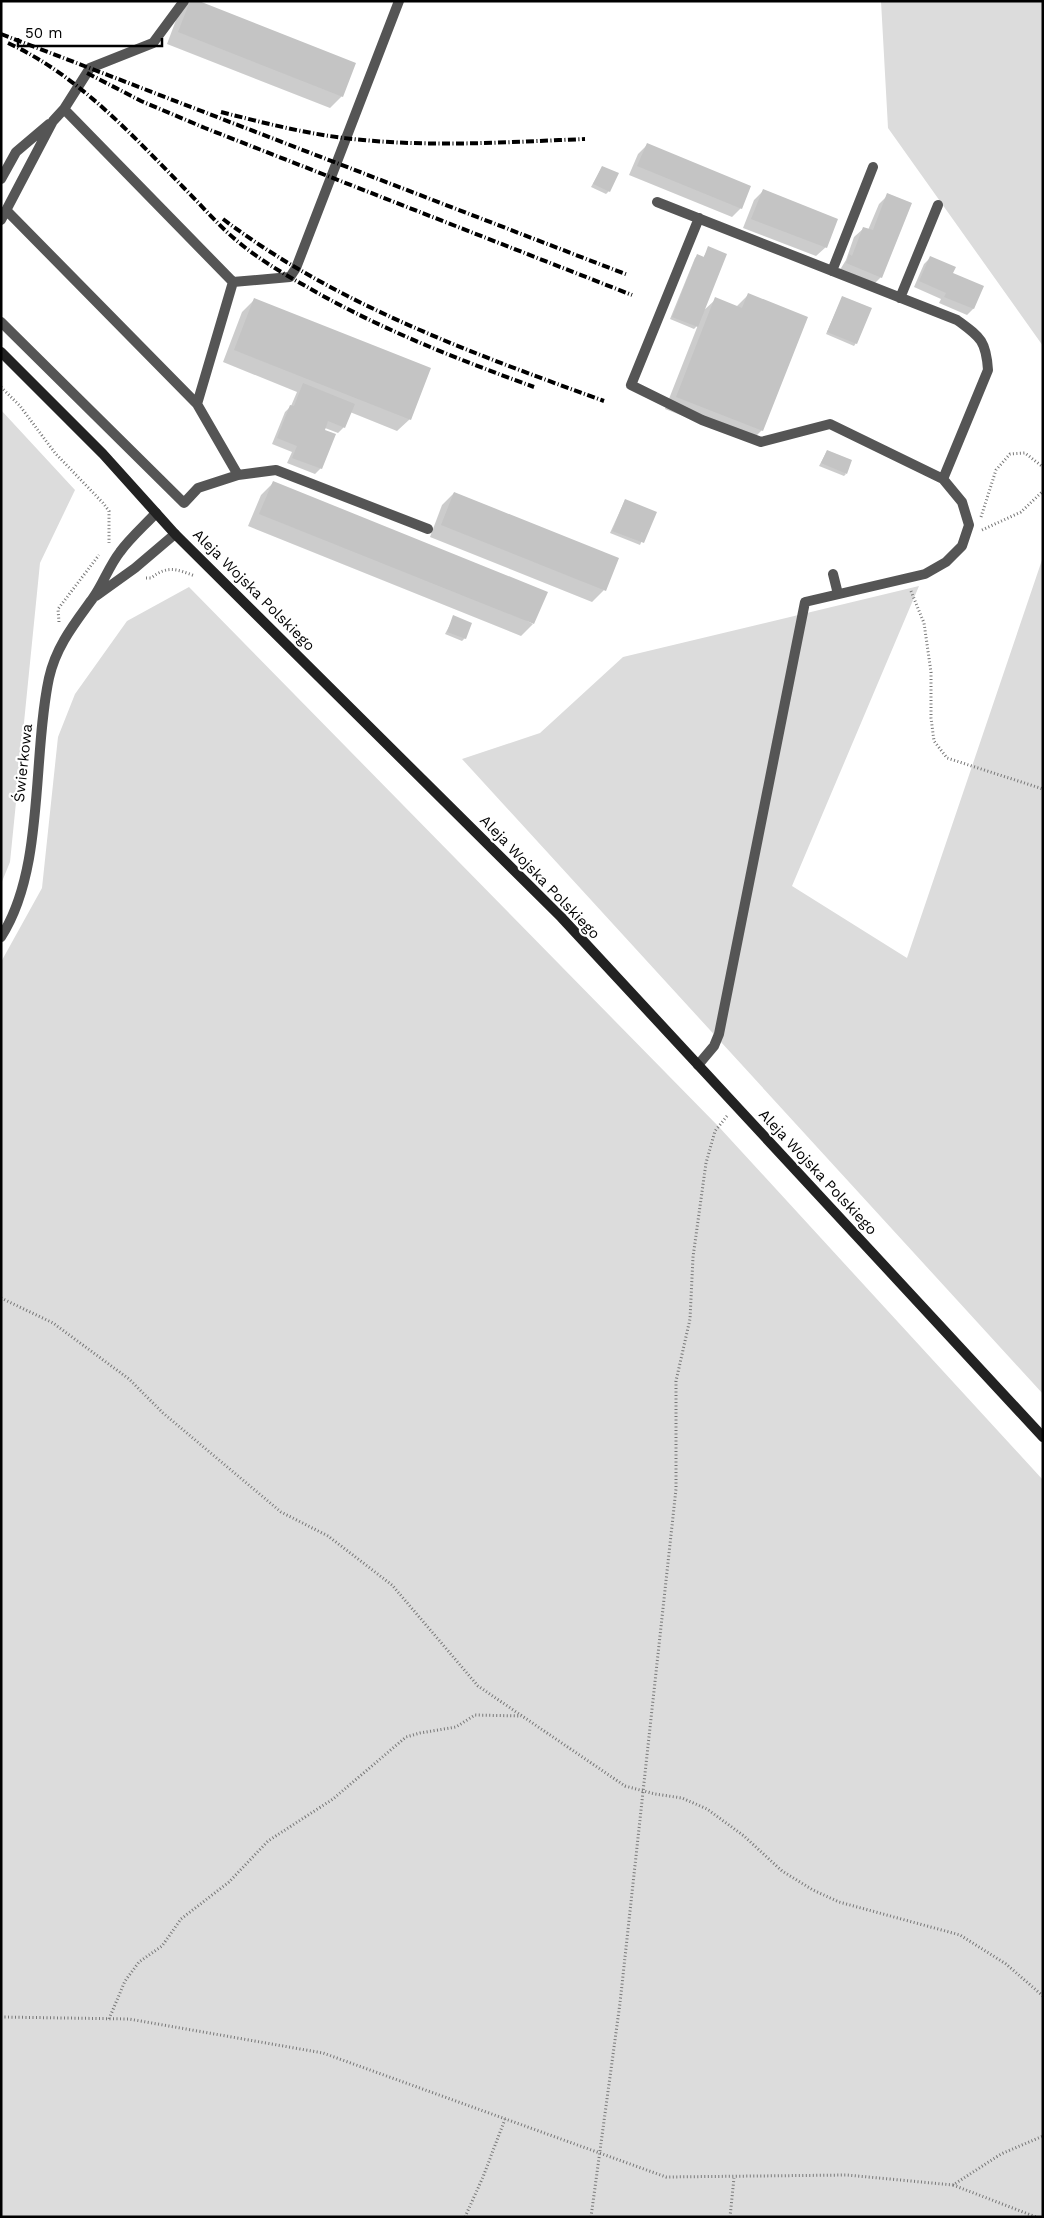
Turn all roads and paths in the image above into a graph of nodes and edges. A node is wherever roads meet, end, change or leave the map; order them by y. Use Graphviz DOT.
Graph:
graph roads {
  1 [pos="184,1"];
  2 [pos="399,1"];
  3 [pos="64,109"];
  4 [pos="53,121"];
  5 [pos="873,167"];
  6 [pos="1,179"];
  7 [pos="657,202"];
  8 [pos="938,205"];
  9 [pos="4,215"];
  10 [pos="699,218"];
  11 [pos="832,271"];
  12 [pos="233,282"];
  13 [pos="900,298"];
  14 [pos="1,322"];
  15 [pos="1,352"];
  16 [pos="1,387"];
  17 [pos="197,404"];
  18 [pos="1043,467"];
  19 [pos="238,475"];
  20 [pos="944,478"];
  21 [pos="1043,491"];
  22 [pos="156,513"];
  23 [pos="980,520"];
  24 [pos="428,529"];
  25 [pos="175,534"];
  26 [pos="974,534"];
  27 [pos="108,542"];
  28 [pos="113,547"];
  29 [pos="141,574"];
  30 [pos="833,574"];
  31 [pos="906,579"];
  32 [pos="223,580"];
  33 [pos="838,594"];
  34 [pos="93,598"];
  35 [pos="66,638"];
  36 [pos="1043,789"];
  37 [pos="1,938"];
  38 [pos="698,1065"];
  39 [pos="738,1108"];
  40 [pos="1,1298"];
  41 [pos="1043,1437"];
  42 [pos="521,1716"];
  43 [pos="643,1791"];
  44 [pos="1043,1996"];
  45 [pos="1,2017"];
  46 [pos="109,2019"];
  47 [pos="506,2119"];
  48 [pos="1043,2136"];
  49 [pos="599,2151"];
  50 [pos="734,2178"];
  51 [pos="953,2185"];
  52 [pos="465,2217"];
  53 [pos="591,2217"];
  54 [pos="730,2217"];
  55 [pos="1036,2217"];
  1 -- 3 [label="street"];
  2 -- 12 [label="street"];
  3 -- 4 [label="street"];
  3 -- 12 [label="street"];
  4 -- 6 [label="street"];
  4 -- 9 [label="street"];
  5 -- 11 [label="street"];
  7 -- 10 [label="street"];
  8 -- 13 [label="street"];
  9 -- 17 [label="street"];
  10 -- 11 [label="street"];
  10 -- 20 [label="street"];
  11 -- 13 [label="street"];
  12 -- 17 [label="street"];
  13 -- 20 [label="street"];
  14 -- 19 [label="street"];
  15 -- 22 [label="main road, Aleja Wojska Polskiego"];
  16 -- 27 [label="path"];
  17 -- 19 [label="street"];
  18 -- 23 [label="path"];
  19 -- 24 [label="street"];
  20 -- 31 [label="street"];
  21 -- 26 [label="path"];
  22 -- 25 [label="main road, Aleja Wojska Polskiego"];
  22 -- 34 [label="street"];
  25 -- 32 [label="main road, Aleja Wojska Polskiego"];
  25 -- 34 [label="street"];
  27 -- 28 [label="path"];
  27 -- 35 [label="path"];
  29 -- 32 [label="path"];
  30 -- 33 [label="street"];
  31 -- 33 [label="street"];
  31 -- 36 [label="path"];
  32 -- 38 [label="main road, Aleja Wojska Polskiego"];
  33 -- 38 [label="street"];
  34 -- 35 [label="street, Świerkowa"];
  35 -- 37 [label="street, Świerkowa"];
  38 -- 39 [label="main road, Aleja Wojska Polskiego"];
  39 -- 41 [label="main road, Aleja Wojska Polskiego"];
  39 -- 43 [label="path"];
  40 -- 42 [label="path"];
  42 -- 43 [label="path"];
  42 -- 46 [label="path"];
  43 -- 44 [label="path"];
  43 -- 49 [label="path"];
  45 -- 46 [label="path"];
  46 -- 47 [label="path"];
  47 -- 49 [label="path"];
  47 -- 52 [label="path"];
  48 -- 51 [label="path"];
  49 -- 50 [label="path"];
  49 -- 53 [label="path"];
  50 -- 51 [label="path"];
  50 -- 54 [label="path"];
  51 -- 55 [label="path"];
}
